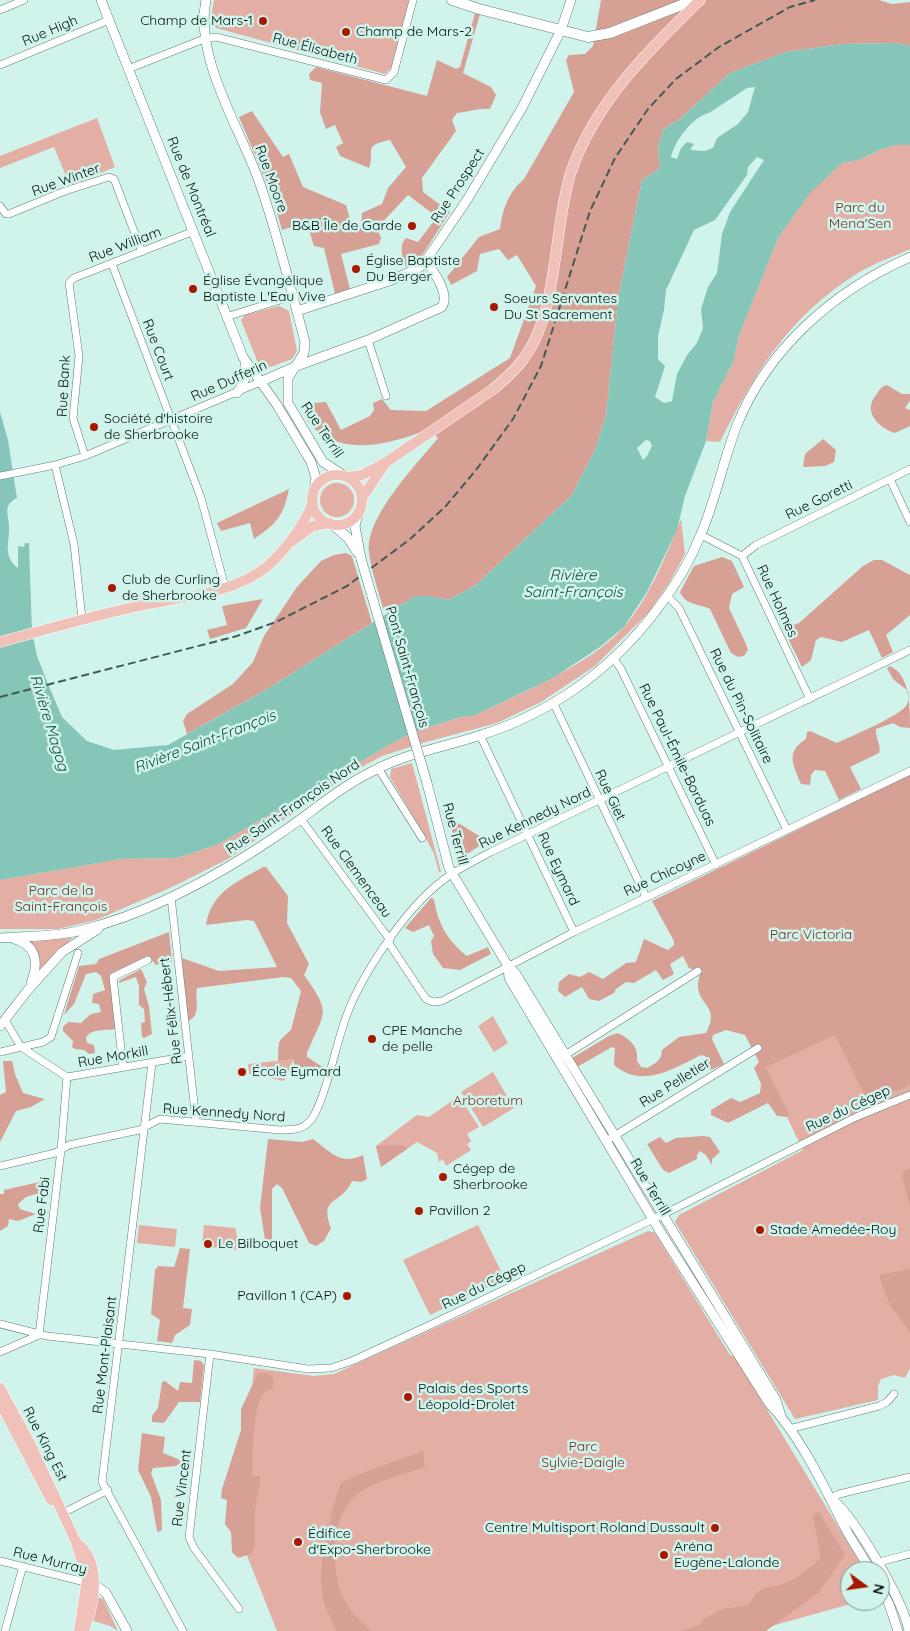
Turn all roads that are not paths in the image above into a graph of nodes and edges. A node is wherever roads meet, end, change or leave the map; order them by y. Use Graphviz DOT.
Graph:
graph roads {
  1 [pos="24,0"];
  2 [pos="101,0"];
  3 [pos="206,0"];
  4 [pos="413,0"];
  5 [pos="452,0"];
  6 [pos="571,0"];
  7 [pos="680,0"];
  8 [pos="694,0"];
  9 [pos="700,0"];
  10 [pos="708,0"];
  11 [pos="0,10"];
  12 [pos="654,16"];
  13 [pos="109,20"];
  14 [pos="561,30"];
  15 [pos="204,39"];
  16 [pos="0,65"];
  17 [pos="638,65"];
  18 [pos="128,69"];
  19 [pos="0,206"];
  20 [pos="194,231"];
  21 [pos="142,252"];
  22 [pos="910,257"];
  23 [pos="425,261"];
  24 [pos="112,264"];
  25 [pos="68,286"];
  26 [pos="292,296"];
  27 [pos="297,311"];
  28 [pos="229,316"];
  29 [pos="368,340"];
  30 [pos="243,357"];
  31 [pos="294,366"];
  32 [pos="260,382"];
  33 [pos="236,393"];
  34 [pos="386,396"];
  35 [pos="172,420"];
  36 [pos="86,456"];
  37 [pos="385,463"];
  38 [pos="55,465"];
  39 [pos="910,469"];
  40 [pos="0,476"];
  41 [pos="345,476"];
  42 [pos="890,479"];
  43 [pos="313,496"];
  44 [pos="362,498"];
  45 [pos="358,514"];
  46 [pos="910,522"];
  47 [pos="331,524"];
  48 [pos="701,535"];
  49 [pos="290,542"];
  50 [pos="742,556"];
  51 [pos="361,559"];
  52 [pos="225,587"];
  53 [pos="667,596"];
  54 [pos="82,619"];
  55 [pos="0,642"];
  56 [pos="910,650"];
  57 [pos="614,658"];
  58 [pos="810,699"];
  59 [pos="554,704"];
  60 [pos="740,733"];
  61 [pos="480,736"];
  62 [pos="378,768"];
  63 [pos="670,768"];
  64 [pos="910,771"];
  65 [pos="427,783"];
  66 [pos="599,801"];
  67 [pos="301,819"];
  68 [pos="787,830"];
  69 [pos="529,835"];
  70 [pos="422,838"];
  71 [pos="716,865"];
  72 [pos="451,874"];
  73 [pos="171,897"];
  74 [pos="646,897"];
  75 [pos="104,925"];
  76 [pos="574,932"];
  77 [pos="4,938"];
  78 [pos="389,941"];
  79 [pos="78,952"];
  80 [pos="148,960"];
  81 [pos="508,966"];
  82 [pos="698,971"];
  83 [pos="28,990"];
  84 [pos="433,1002"];
  85 [pos="3,1023"];
  86 [pos="21,1047"];
  87 [pos="758,1048"];
  88 [pos="0,1052"];
  89 [pos="189,1056"];
  90 [pos="561,1057"];
  91 [pos="152,1063"];
  92 [pos="123,1068"];
  93 [pos="67,1077"];
  94 [pos="910,1095"];
  95 [pos="196,1121"];
  96 [pos="145,1128"];
  97 [pos="610,1138"];
  98 [pos="61,1150"];
  99 [pos="0,1166"];
  100 [pos="657,1217"];
  101 [pos="0,1324"];
  102 [pos="39,1335"];
  103 [pos="119,1345"];
  104 [pos="0,1352"];
  105 [pos="210,1354"];
  106 [pos="0,1388"];
  107 [pos="894,1394"];
  108 [pos="0,1403"];
  109 [pos="789,1429"];
  110 [pos="910,1477"];
  111 [pos="108,1490"];
  112 [pos="831,1498"];
  113 [pos="63,1513"];
  114 [pos="910,1554"];
  115 [pos="0,1561"];
  116 [pos="868,1561"];
  117 [pos="890,1562"];
  118 [pos="22,1566"];
  119 [pos="91,1584"];
  120 [pos="890,1592"];
  121 [pos="890,1607"];
  122 [pos="239,1609"];
  123 [pos="5,1631"];
  124 [pos="79,1631"];
  125 [pos="84,1631"];
  126 [pos="127,1631"];
  127 [pos="183,1631"];
  128 [pos="898,1631"];
  129 [pos="909,1631"];
  1 -- 11 [label="street"];
  2 -- 13 [label="street, Rue de Montréal"];
  3 -- 15 [label="street, Rue Moore"];
  4 -- 15 [label="street, Rue Élisabeth"];
  5 -- 14 [label="main road"];
  6 -- 14 [label="street, Rue Prospect"];
  7 -- 12 [label="main road"];
  8 -- 12 [label="main road"];
  9 -- 17 [label="main road"];
  10 -- 17 [label="main road"];
  12 -- 14 [label="main road"];
  13 -- 16 [label="street, Rue High"];
  13 -- 18 [label="street, Rue de Montréal"];
  14 -- 23 [label="street, Rue Prospect"];
  15 -- 18 [label="street, Rue Élisabeth"];
  15 -- 26 [label="street, Rue Moore"];
  17 -- 37 [label="main road"];
  18 -- 20 [label="street, Rue de Montréal"];
  19 -- 21 [label="street, Rue Winter"];
  20 -- 21 [label="street, Rue William"];
  20 -- 28 [label="street, Rue de Montréal"];
  21 -- 24 [label="street, Rue William"];
  22 -- 48 [label="street, Rue Saint-François Nord"];
  23 -- 27 [label="street, Rue Prospect"];
  23 -- 29 [label="street, Rue Dufferin"];
  24 -- 25 [label="street, Rue William"];
  24 -- 35 [label="street, Rue Court"];
  25 -- 36 [label="street, Rue Bank"];
  26 -- 27 [label="street, Rue Moore"];
  26 -- 28 [label="street"];
  27 -- 31 [label="street, Rue Moore"];
  28 -- 30 [label="street, Rue de Montréal"];
  29 -- 31 [label="street, Rue Dufferin"];
  29 -- 34 [label="street"];
  30 -- 32 [label="street, Rue de Montréal"];
  30 -- 33 [label="street"];
  31 -- 32 [label="street, Rue Dufferin"];
  31 -- 41 [label="street, Rue Terrill"];
  32 -- 33 [label="street, Rue Dufferin"];
  32 -- 43 [label="street, Rue Terrill"];
  33 -- 35 [label="street, Rue Dufferin"];
  35 -- 36 [label="street, Rue Dufferin"];
  35 -- 52 [label="street, Rue Court"];
  36 -- 38 [label="street, Rue Dufferin"];
  37 -- 41 [label="main road"];
  37 -- 44 [label="main road"];
  38 -- 40 [label="street, Rue Dufferin"];
  38 -- 54 [label="street"];
  39 -- 42 [label="street, Rue Goretti"];
  41 -- 43 [label="main road"];
  41 -- 44 [label="main road"];
  42 -- 46 [label="street"];
  42 -- 50 [label="street, Rue Goretti"];
  43 -- 47 [label="main road"];
  43 -- 49 [label="main road"];
  44 -- 45 [label="main road"];
  45 -- 47 [label="main road"];
  45 -- 51 [label="street"];
  47 -- 49 [label="main road"];
  47 -- 51 [label="street"];
  48 -- 50 [label="street, Rue Holmes"];
  48 -- 53 [label="street, Rue Saint-François Nord"];
  49 -- 52 [label="main road"];
  50 -- 58 [label="street, Rue Holmes"];
  51 -- 65 [label="street, Pont Saint-François, bridge"];
  52 -- 54 [label="main road"];
  53 -- 57 [label="street, Rue Saint-François Nord"];
  53 -- 60 [label="street, Rue du Pin-Solitaire"];
  54 -- 55 [label="main road"];
  56 -- 58 [label="street, Rue Kennedy Nord"];
  57 -- 59 [label="street, Rue Saint-François Nord"];
  57 -- 63 [label="street, Rue Paul-Émile-Borduas"];
  58 -- 60 [label="street, Rue Kennedy Nord"];
  59 -- 61 [label="street, Rue Saint-François Nord"];
  59 -- 66 [label="street, Rue Giet"];
  60 -- 63 [label="street, Rue Kennedy Nord"];
  60 -- 68 [label="street, Rue du Pin-Solitaire"];
  61 -- 62 [label="street, Rue Saint-François Nord"];
  61 -- 69 [label="street, Rue Eymard"];
  62 -- 67 [label="street, Rue Saint-François Nord"];
  62 -- 70 [label="street"];
  63 -- 66 [label="street, Rue Kennedy Nord"];
  63 -- 71 [label="street, Rue Paul-Émile-Borduas"];
  64 -- 68 [label="street, Rue Chicoyne"];
  65 -- 72 [label="street, Rue Terrill"];
  66 -- 69 [label="street, Rue Kennedy Nord"];
  66 -- 74 [label="street, Rue Giet"];
  67 -- 73 [label="street, Rue Saint-François Nord"];
  67 -- 78 [label="street, Rue Clemenceau"];
  68 -- 71 [label="street, Rue Chicoyne"];
  69 -- 72 [label="street, Rue Kennedy Nord"];
  69 -- 76 [label="street, Rue Eymard"];
  71 -- 74 [label="street, Rue Chicoyne"];
  72 -- 78 [label="street, Rue Kennedy Nord"];
  72 -- 81 [label="street, Rue Terrill"];
  73 -- 75 [label="street, Rue Saint-François Nord"];
  73 -- 89 [label="street, Rue Félix-Hébert"];
  74 -- 76 [label="street, Rue Chicoyne"];
  75 -- 77 [label="street, Rue Saint-François Nord"];
  75 -- 83 [label="street"];
  76 -- 81 [label="street, Rue Chicoyne"];
  77 -- 83 [label="street"];
  78 -- 84 [label="street, Rue Clemenceau"];
  78 -- 95 [label="street, Rue Kennedy Nord"];
  79 -- 86 [label="street"];
  80 -- 92 [label="street"];
  81 -- 84 [label="street, Rue Chicoyne"];
  81 -- 90 [label="street, Rue Terrill"];
  82 -- 90 [label="street"];
  83 -- 85 [label="street"];
  85 -- 86 [label="street, Rue Morkill"];
  86 -- 88 [label="street"];
  86 -- 93 [label="street, Rue Morkill"];
  87 -- 97 [label="street, Rue Pelletier"];
  89 -- 91 [label="street, Rue Morkill"];
  89 -- 95 [label="street, Rue Félix-Hébert"];
  90 -- 97 [label="street, Rue Terrill"];
  91 -- 92 [label="street, Rue Morkill"];
  91 -- 96 [label="street, Rue Mont-Plaisant"];
  92 -- 93 [label="street, Rue Morkill"];
  93 -- 98 [label="street, Rue Fabi"];
  94 -- 100 [label="street, Rue du Cégep"];
  95 -- 96 [label="street, Rue Kennedy Nord"];
  96 -- 98 [label="street, Rue Kennedy Nord"];
  96 -- 103 [label="street, Rue Mont-Plaisant"];
  97 -- 100 [label="street, Rue Terrill"];
  98 -- 99 [label="street, Rue Kennedy Nord"];
  98 -- 102 [label="street, Rue Fabi"];
  100 -- 105 [label="street, Rue du Cégep"];
  100 -- 109 [label="street, Rue Terrill"];
  101 -- 102 [label="street, Rue du Cégep"];
  102 -- 103 [label="street, Rue du Cégep"];
  102 -- 104 [label="street"];
  103 -- 105 [label="street, Rue du Cégep"];
  103 -- 111 [label="street, Rue Mont-Plaisant"];
  105 -- 122 [label="street, Rue Vincent"];
  106 -- 113 [label="main road, Rue King Est"];
  107 -- 109 [label="street"];
  108 -- 113 [label="main road, Rue King Est"];
  109 -- 112 [label="street, Rue Terrill"];
  110 -- 112 [label="street"];
  111 -- 113 [label="street"];
  111 -- 127 [label="street, Rue Mont-Plaisant"];
  112 -- 116 [label="street, Rue Terrill"];
  113 -- 119 [label="main road, Rue King Est"];
  114 -- 117 [label="street"];
  115 -- 118 [label="street, Rue Murray"];
  118 -- 119 [label="street, Rue Murray"];
  118 -- 123 [label="street"];
  119 -- 124 [label="main road, Rue King Est"];
  119 -- 125 [label="main road, Rue King Est"];
  119 -- 126 [label="street"];
  120 -- 129 [label="street, Rue Terrill"];
  121 -- 128 [label="street"];
}
